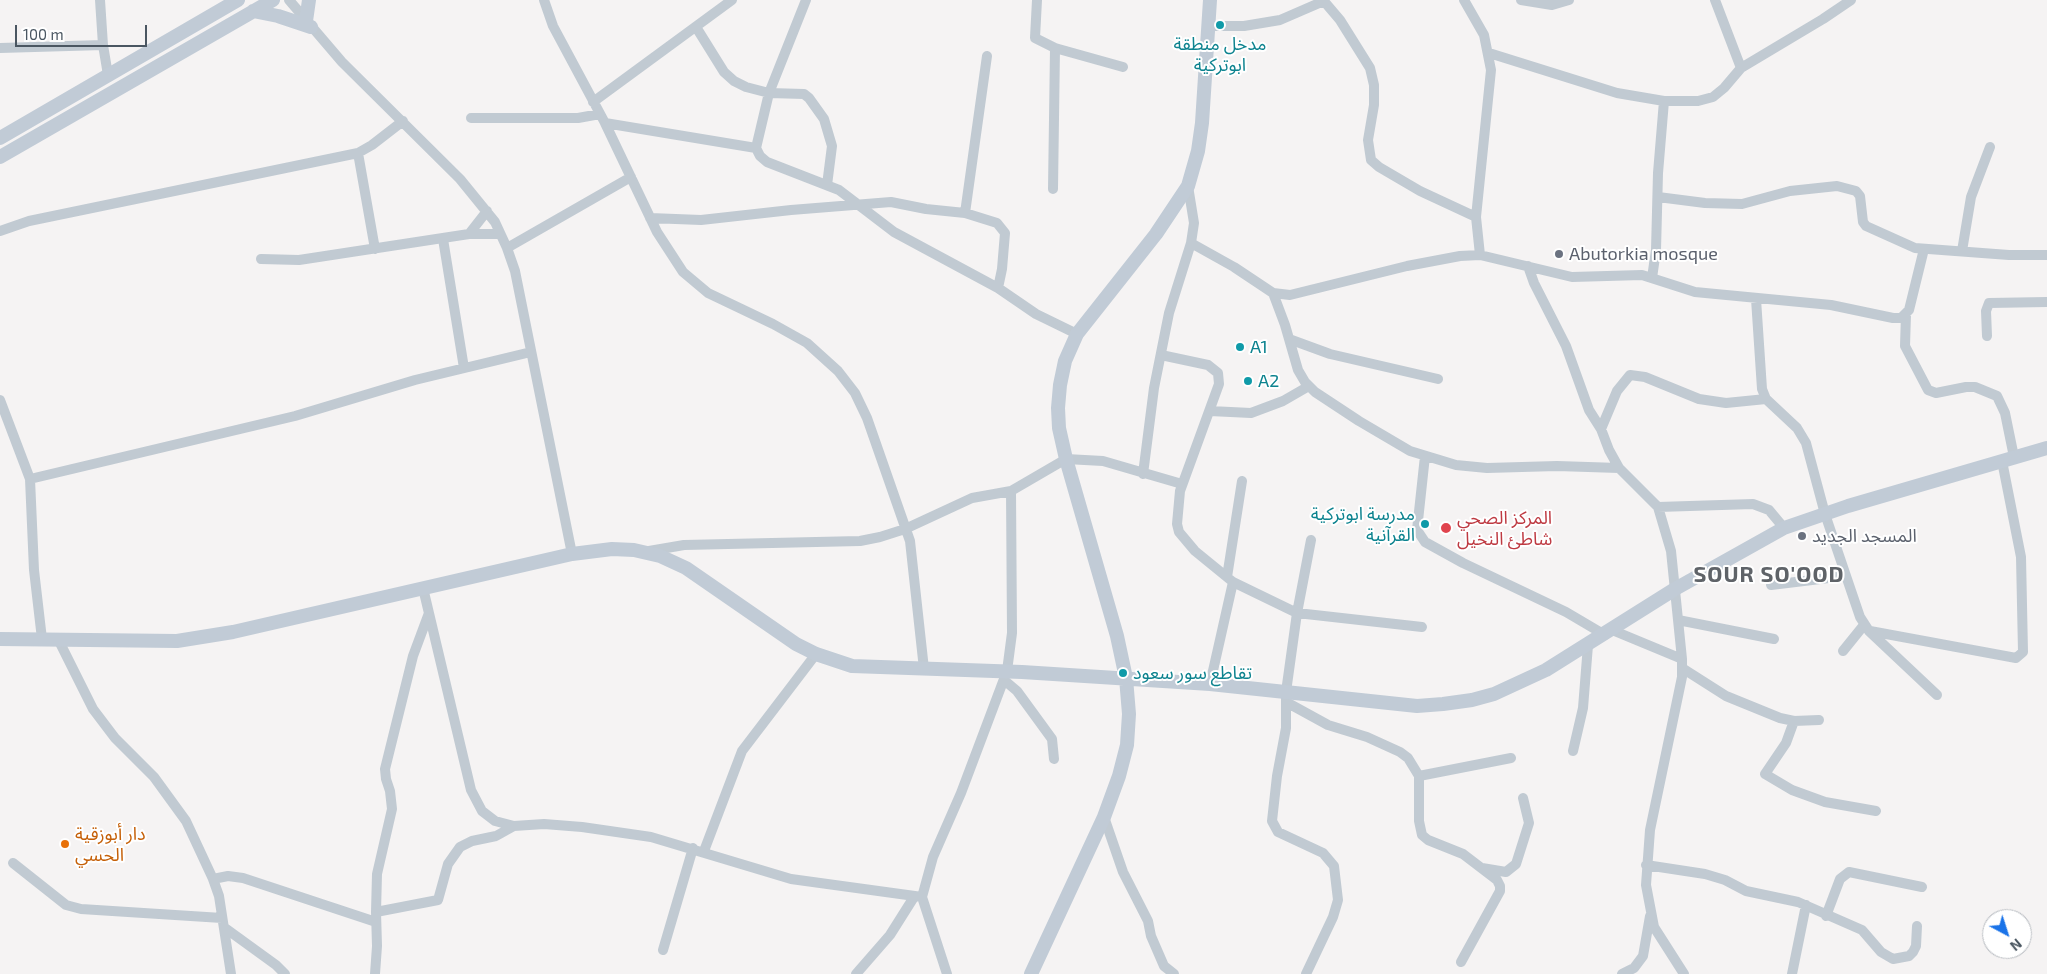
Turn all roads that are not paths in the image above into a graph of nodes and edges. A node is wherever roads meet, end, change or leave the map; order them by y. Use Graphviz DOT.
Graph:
graph roads {
  1 [pos="100,0"];
  2 [pos="238,0"];
  3 [pos="273,0"];
  4 [pos="289,0"];
  5 [pos="308,0"];
  6 [pos="544,0"];
  7 [pos="732,0"];
  8 [pos="806,0"];
  9 [pos="1037,0"];
  10 [pos="1210,0"];
  11 [pos="1323,0"];
  12 [pos="1464,0"];
  13 [pos="1521,0"];
  14 [pos="1569,0"];
  15 [pos="1715,0"];
  16 [pos="1851,0"];
  17 [pos="1542,2"];
  18 [pos="253,11"];
  19 [pos="308,24"];
  20 [pos="1210,26"];
  21 [pos="696,27"];
  22 [pos="103,45"];
  23 [pos="0,48"];
  24 [pos="1055,48"];
  25 [pos="1488,53"];
  26 [pos="987,56"];
  27 [pos="1122,68"];
  28 [pos="1740,68"];
  29 [pos="108,75"];
  30 [pos="769,93"];
  31 [pos="1664,101"];
  32 [pos="593,102"];
  33 [pos="470,118"];
  34 [pos="603,119"];
  35 [pos="403,121"];
  36 [pos="0,138"];
  37 [pos="1990,147"];
  38 [pos="756,148"];
  39 [pos="358,153"];
  40 [pos="0,157"];
  41 [pos="631,177"];
  42 [pos="827,185"];
  43 [pos="1188,186"];
  44 [pos="1052,189"];
  45 [pos="1658,198"];
  46 [pos="861,205"];
  47 [pos="487,210"];
  48 [pos="965,213"];
  49 [pos="1476,217"];
  50 [pos="650,218"];
  51 [pos="0,231"];
  52 [pos="469,234"];
  53 [pos="500,234"];
  54 [pos="443,238"];
  55 [pos="1191,243"];
  56 [pos="507,248"];
  57 [pos="1924,249"];
  58 [pos="375,250"];
  59 [pos="1962,251"];
  60 [pos="1480,255"];
  61 [pos="2047,255"];
  62 [pos="261,259"];
  63 [pos="1528,266"];
  64 [pos="1652,278"];
  65 [pos="998,288"];
  66 [pos="1273,293"];
  67 [pos="1756,299"];
  68 [pos="2047,302"];
  69 [pos="1906,314"];
  70 [pos="1077,334"];
  71 [pos="1987,336"];
  72 [pos="1289,339"];
  73 [pos="531,352"];
  74 [pos="1160,355"];
  75 [pos="464,368"];
  76 [pos="1438,379"];
  77 [pos="1309,386"];
  78 [pos="1766,398"];
  79 [pos="0,402"];
  80 [pos="1210,411"];
  81 [pos="1601,429"];
  82 [pos="2047,448"];
  83 [pos="1425,456"];
  84 [pos="1066,459"];
  85 [pos="2008,459"];
  86 [pos="1619,468"];
  87 [pos="1143,474"];
  88 [pos="30,479"];
  89 [pos="1242,481"];
  90 [pos="1182,484"];
  91 [pos="1011,491"];
  92 [pos="1658,507"];
  93 [pos="1825,514"];
  94 [pos="1784,528"];
  95 [pos="905,529"];
  96 [pos="1311,540"];
  97 [pos="645,552"];
  98 [pos="572,554"];
  99 [pos="1845,576"];
  100 [pos="1230,579"];
  101 [pos="1771,586"];
  102 [pos="423,588"];
  103 [pos="1675,589"];
  104 [pos="429,613"];
  105 [pos="1297,613"];
  106 [pos="1678,620"];
  107 [pos="1422,628"];
  108 [pos="1867,628"];
  109 [pos="1609,633"];
  110 [pos="0,639"];
  111 [pos="42,639"];
  112 [pos="58,639"];
  113 [pos="1774,640"];
  114 [pos="1588,645"];
  115 [pos="1842,651"];
  116 [pos="816,654"];
  117 [pos="1682,664"];
  118 [pos="924,669"];
  119 [pos="1006,675"];
  120 [pos="1126,678"];
  121 [pos="1210,684"];
  122 [pos="1937,695"];
  123 [pos="1286,697"];
  124 [pos="1818,720"];
  125 [pos="1794,721"];
  126 [pos="1573,751"];
  127 [pos="1511,758"];
  128 [pos="1054,759"];
  129 [pos="1419,776"];
  130 [pos="1523,798"];
  131 [pos="1876,811"];
  132 [pos="1104,816"];
  133 [pos="514,826"];
  134 [pos="693,848"];
  135 [pos="704,852"];
  136 [pos="13,863"];
  137 [pos="1646,865"];
  138 [pos="1482,868"];
  139 [pos="213,879"];
  140 [pos="1922,887"];
  141 [pos="918,897"];
  142 [pos="1806,906"];
  143 [pos="1650,912"];
  144 [pos="1826,916"];
  145 [pos="376,917"];
  146 [pos="223,923"];
  147 [pos="1917,926"];
  148 [pos="664,950"];
  149 [pos="1460,962"];
  150 [pos="230,974"];
  151 [pos="285,974"];
  152 [pos="375,974"];
  153 [pos="856,974"];
  154 [pos="947,974"];
  155 [pos="1031,974"];
  156 [pos="1174,974"];
  157 [pos="1306,974"];
  158 [pos="1622,974"];
  159 [pos="1684,974"];
  160 [pos="1792,974"];
  1 -- 22 [label="street"];
  2 -- 29 [label="street"];
  3 -- 18 [label="street"];
  4 -- 19 [label="street"];
  5 -- 19 [label="street"];
  6 -- 32 [label="street"];
  7 -- 21 [label="street"];
  8 -- 30 [label="street"];
  9 -- 24 [label="street"];
  10 -- 20 [label="street"];
  11 -- 20 [label="street"];
  11 -- 49 [label="street"];
  12 -- 25 [label="street"];
  13 -- 17 [label="street"];
  14 -- 17 [label="street"];
  15 -- 28 [label="street"];
  16 -- 28 [label="street"];
  18 -- 19 [label="street"];
  18 -- 40 [label="street"];
  19 -- 35 [label="street"];
  20 -- 43 [label="street"];
  21 -- 30 [label="street"];
  21 -- 32 [label="street"];
  22 -- 23 [label="street"];
  22 -- 29 [label="street"];
  24 -- 27 [label="street"];
  24 -- 44 [label="street"];
  25 -- 31 [label="street"];
  25 -- 49 [label="street"];
  26 -- 48 [label="street"];
  28 -- 31 [label="street"];
  29 -- 36 [label="street"];
  30 -- 38 [label="street"];
  30 -- 42 [label="street"];
  31 -- 45 [label="street"];
  32 -- 34 [label="street"];
  33 -- 34 [label="street"];
  34 -- 38 [label="street"];
  34 -- 41 [label="street"];
  35 -- 39 [label="street"];
  35 -- 47 [label="street"];
  37 -- 59 [label="street"];
  38 -- 42 [label="street"];
  39 -- 51 [label="street"];
  39 -- 58 [label="street"];
  41 -- 50 [label="street"];
  41 -- 56 [label="street"];
  42 -- 46 [label="street"];
  43 -- 55 [label="street"];
  43 -- 70 [label="street"];
  45 -- 57 [label="street"];
  45 -- 64 [label="street"];
  46 -- 48 [label="street"];
  46 -- 50 [label="street"];
  46 -- 65 [label="street"];
  47 -- 52 [label="street"];
  47 -- 53 [label="street"];
  48 -- 65 [label="street"];
  49 -- 60 [label="street"];
  50 -- 95 [label="street"];
  52 -- 53 [label="street"];
  52 -- 54 [label="street"];
  53 -- 56 [label="street"];
  54 -- 58 [label="street"];
  54 -- 75 [label="street"];
  55 -- 66 [label="street"];
  55 -- 74 [label="street"];
  56 -- 73 [label="street"];
  57 -- 59 [label="street"];
  57 -- 69 [label="street"];
  58 -- 62 [label="street"];
  59 -- 61 [label="street"];
  60 -- 63 [label="street"];
  60 -- 66 [label="street"];
  63 -- 64 [label="street"];
  63 -- 81 [label="street"];
  64 -- 67 [label="street"];
  65 -- 70 [label="street"];
  66 -- 72 [label="street"];
  67 -- 69 [label="street"];
  67 -- 78 [label="street"];
  68 -- 71 [label="street"];
  69 -- 85 [label="street"];
  70 -- 84 [label="street"];
  72 -- 76 [label="street"];
  72 -- 77 [label="street"];
  73 -- 75 [label="street"];
  73 -- 98 [label="street"];
  74 -- 80 [label="street"];
  74 -- 87 [label="street"];
  75 -- 88 [label="street"];
  77 -- 80 [label="street"];
  77 -- 83 [label="street"];
  78 -- 81 [label="street"];
  78 -- 93 [label="street"];
  79 -- 88 [label="street"];
  80 -- 90 [label="street"];
  81 -- 86 [label="street"];
  82 -- 85 [label="street"];
  83 -- 86 [label="street"];
  83 -- 109 [label="street"];
  84 -- 87 [label="street"];
  84 -- 91 [label="street"];
  84 -- 120 [label="street"];
  85 -- 93 [label="street"];
  85 -- 108 [label="street"];
  86 -- 92 [label="street"];
  87 -- 90 [label="street"];
  88 -- 111 [label="street"];
  89 -- 100 [label="street"];
  90 -- 100 [label="street"];
  91 -- 95 [label="street"];
  91 -- 119 [label="street"];
  92 -- 94 [label="street"];
  92 -- 103 [label="street"];
  93 -- 94 [label="street"];
  93 -- 99 [label="street"];
  94 -- 103 [label="street"];
  95 -- 97 [label="street"];
  95 -- 118 [label="street"];
  96 -- 105 [label="street"];
  97 -- 98 [label="street"];
  97 -- 116 [label="street"];
  98 -- 102 [label="street"];
  99 -- 101 [label="street"];
  99 -- 108 [label="street"];
  100 -- 105 [label="street"];
  100 -- 121 [label="street"];
  102 -- 104 [label="street"];
  102 -- 112 [label="street"];
  103 -- 106 [label="street"];
  103 -- 109 [label="street"];
  104 -- 133 [label="street"];
  104 -- 145 [label="street"];
  105 -- 107 [label="street"];
  105 -- 123 [label="street"];
  106 -- 113 [label="street"];
  106 -- 117 [label="street"];
  108 -- 115 [label="street"];
  108 -- 122 [label="street"];
  109 -- 114 [label="street"];
  109 -- 117 [label="street"];
  110 -- 111 [label="street"];
  111 -- 112 [label="street"];
  112 -- 139 [label="street"];
  114 -- 123 [label="street"];
  114 -- 126 [label="street"];
  116 -- 118 [label="street"];
  116 -- 135 [label="street"];
  117 -- 125 [label="street"];
  117 -- 137 [label="street"];
  118 -- 119 [label="street"];
  119 -- 120 [label="street"];
  119 -- 128 [label="street"];
  119 -- 141 [label="street"];
  120 -- 121 [label="street"];
  120 -- 132 [label="street"];
  121 -- 123 [label="street"];
  123 -- 129 [label="street"];
  123 -- 157 [label="street"];
  124 -- 125 [label="street"];
  125 -- 131 [label="street"];
  127 -- 129 [label="street"];
  129 -- 138 [label="street"];
  130 -- 138 [label="street"];
  132 -- 155 [label="street"];
  132 -- 156 [label="street"];
  133 -- 134 [label="street"];
  133 -- 145 [label="street"];
  134 -- 135 [label="street"];
  134 -- 148 [label="street"];
  135 -- 141 [label="street"];
  136 -- 146 [label="street"];
  137 -- 142 [label="street"];
  137 -- 143 [label="street"];
  138 -- 149 [label="street"];
  139 -- 145 [label="street"];
  139 -- 146 [label="street"];
  140 -- 144 [label="street"];
  141 -- 153 [label="street"];
  141 -- 154 [label="street"];
  142 -- 144 [label="street"];
  142 -- 160 [label="street"];
  143 -- 158 [label="street"];
  143 -- 159 [label="street"];
  144 -- 147 [label="street"];
  145 -- 152 [label="street"];
  146 -- 150 [label="street"];
  146 -- 151 [label="street"];
}
